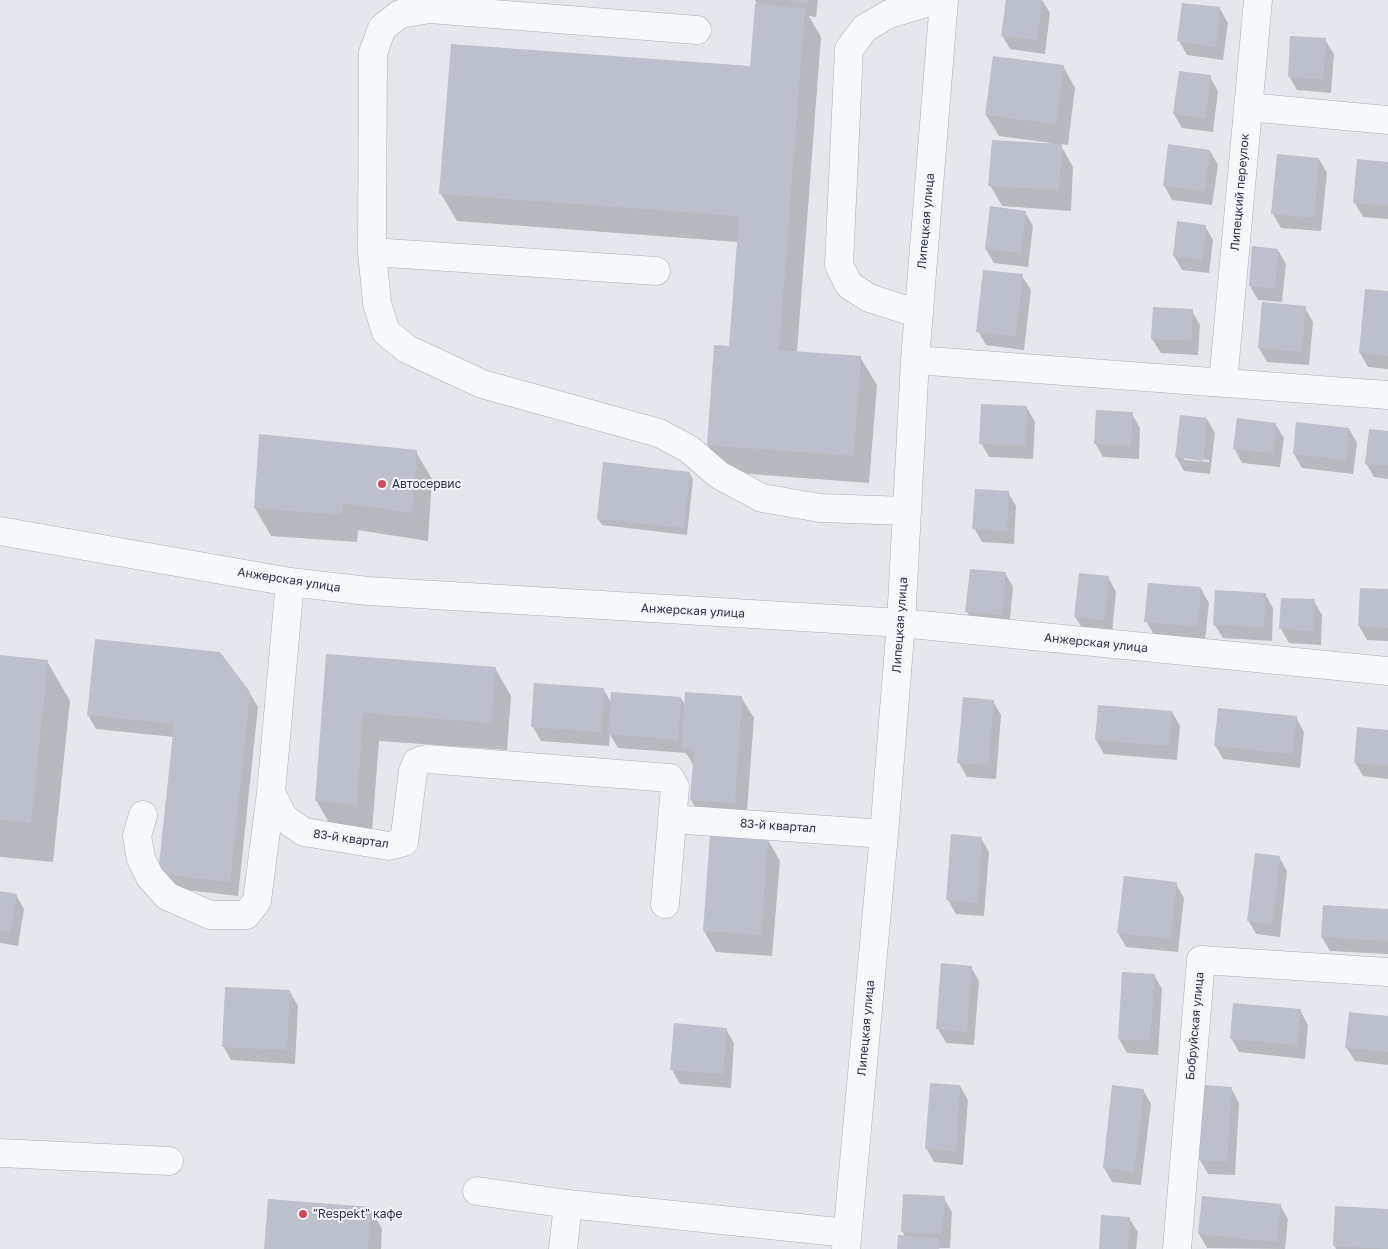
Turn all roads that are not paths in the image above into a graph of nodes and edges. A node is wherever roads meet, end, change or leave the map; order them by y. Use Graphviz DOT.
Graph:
graph roads {
  1 [pos="936,0"];
  2 [pos="944,0"];
  3 [pos="1258,0"];
  4 [pos="698,30"];
  5 [pos="1248,107"];
  6 [pos="1388,120"];
  7 [pos="372,252"];
  8 [pos="656,271"];
  9 [pos="919,314"];
  10 [pos="915,360"];
  11 [pos="1223,383"];
  12 [pos="1388,395"];
  13 [pos="907,511"];
  14 [pos="0,530"];
  15 [pos="290,582"];
  16 [pos="900,623"];
  17 [pos="1388,671"];
  18 [pos="270,793"];
  19 [pos="143,815"];
  20 [pos="672,819"];
  21 [pos="884,834"];
  22 [pos="665,904"];
  23 [pos="1388,972"];
  24 [pos="0,1153"];
  25 [pos="169,1162"];
  26 [pos="477,1191"];
  27 [pos="568,1204"];
  28 [pos="847,1241"];
  29 [pos="563,1249"];
  30 [pos="1176,1249"];
  1 -- 9 [label="street"];
  2 -- 9 [label="street, Липецкая улица"];
  3 -- 5 [label="street, Липецкий переулок"];
  4 -- 7 [label="street"];
  5 -- 6 [label="street"];
  5 -- 11 [label="street, Липецкий переулок"];
  7 -- 8 [label="street"];
  7 -- 13 [label="street"];
  9 -- 10 [label="street, Липецкая улица"];
  10 -- 11 [label="street"];
  10 -- 13 [label="street, Липецкая улица"];
  11 -- 12 [label="street"];
  13 -- 16 [label="street, Липецкая улица"];
  14 -- 15 [label="street, Анжерская улица"];
  15 -- 16 [label="street, Анжерская улица"];
  15 -- 18 [label="street"];
  16 -- 17 [label="street, Анжерская улица"];
  16 -- 21 [label="street, Липецкая улица"];
  18 -- 19 [label="street"];
  18 -- 20 [label="street, 83-й квартал"];
  20 -- 21 [label="street, 83-й квартал"];
  20 -- 22 [label="street, 83-й квартал"];
  21 -- 28 [label="street, Липецкая улица"];
  23 -- 30 [label="street, Бобруйская улица"];
  24 -- 25 [label="street"];
  26 -- 27 [label="street"];
  27 -- 28 [label="street"];
  27 -- 29 [label="street"];
}
